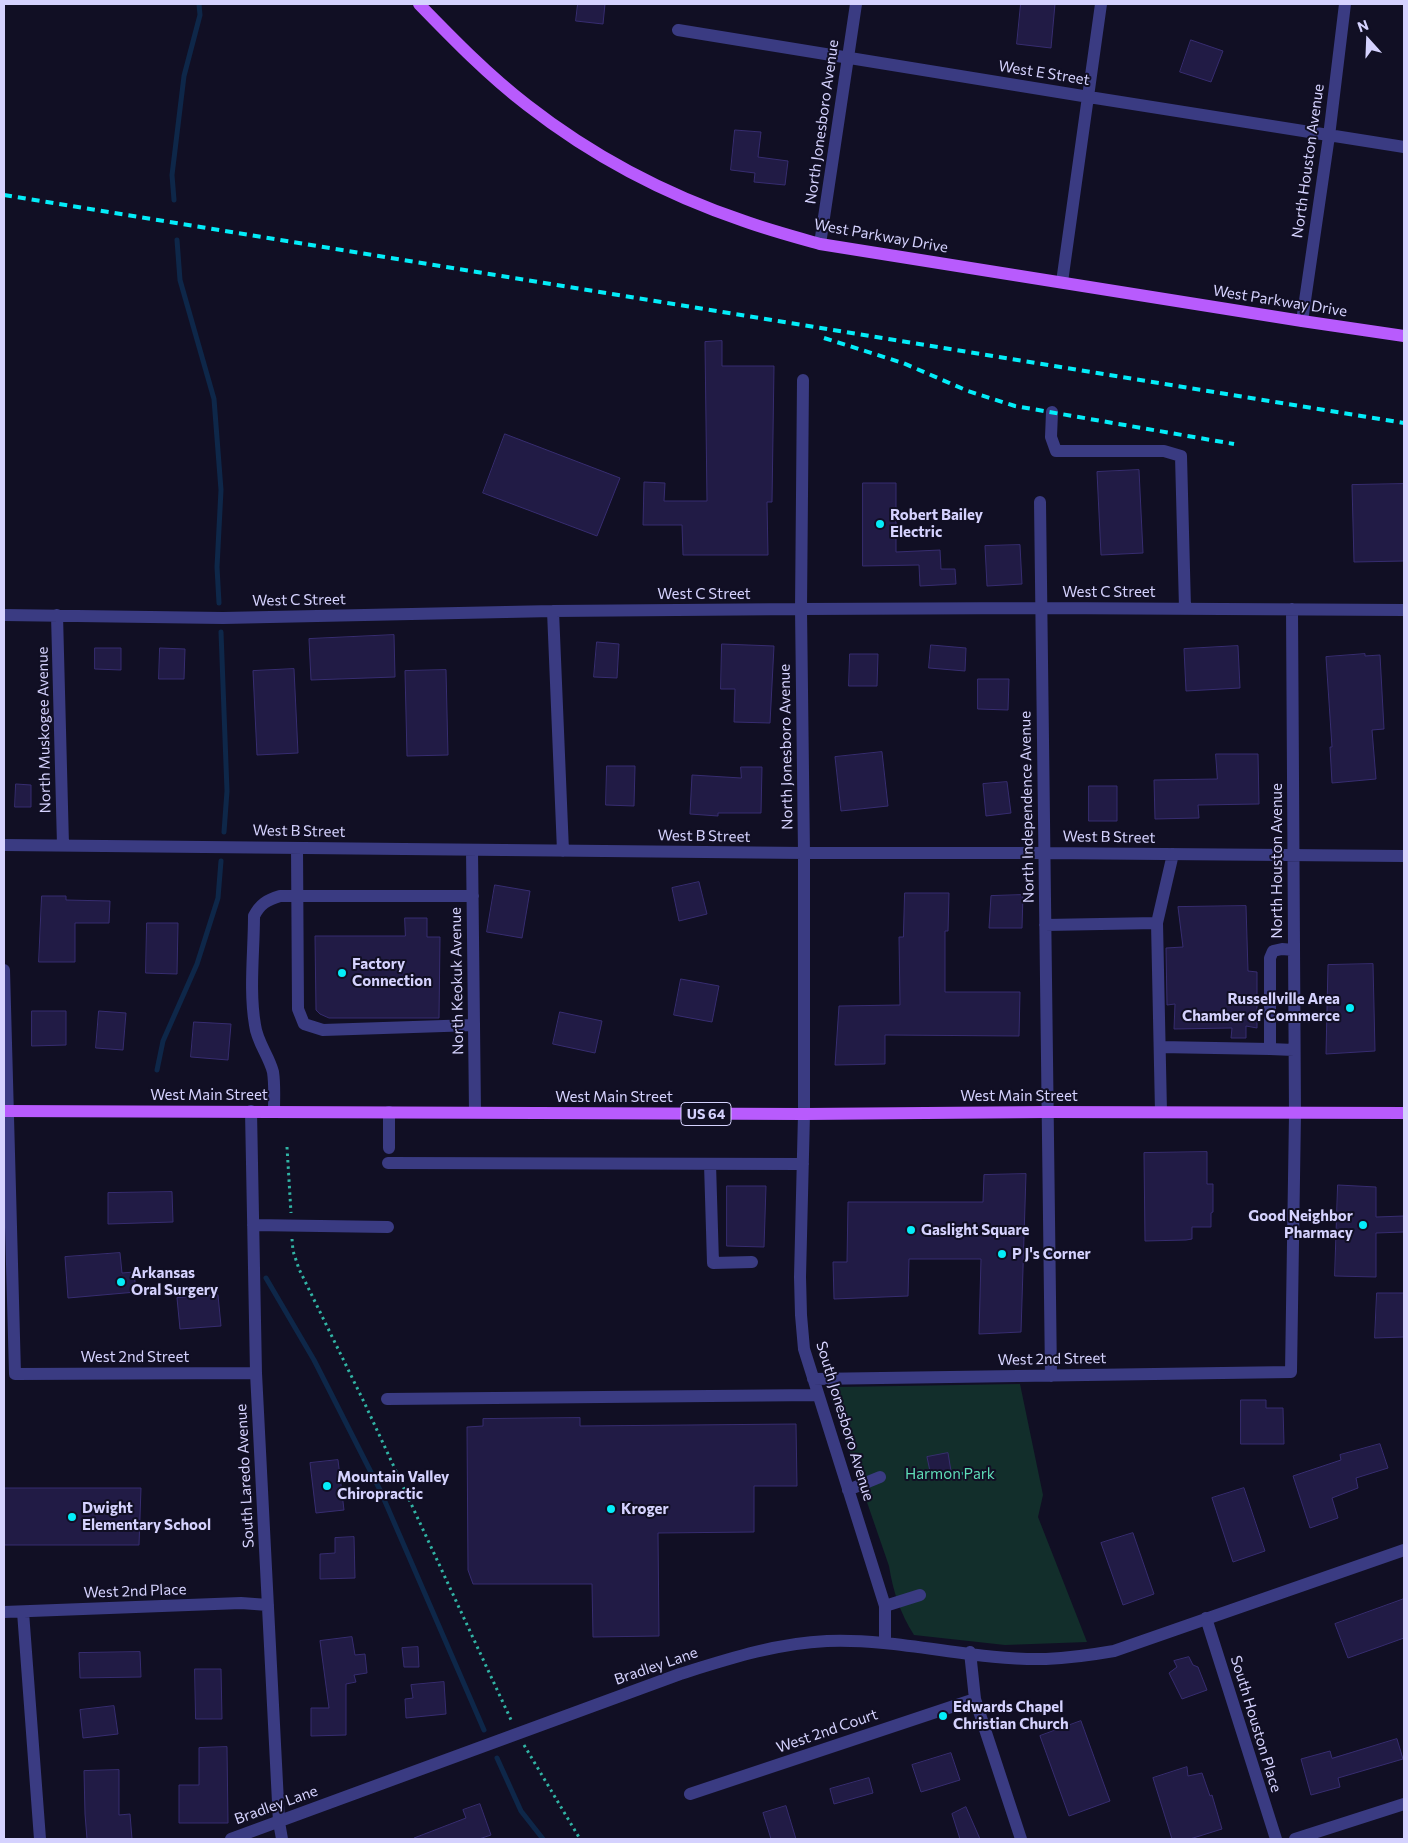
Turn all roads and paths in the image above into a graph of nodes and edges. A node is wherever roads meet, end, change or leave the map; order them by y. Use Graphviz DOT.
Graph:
graph roads {
  1 [pos="419,4"];
  2 [pos="856,4"];
  3 [pos="1101,4"];
  4 [pos="1345,4"];
  5 [pos="678,30"];
  6 [pos="848,57"];
  7 [pos="1089,98"];
  8 [pos="1329,136"];
  9 [pos="1404,146"];
  10 [pos="820,244"];
  11 [pos="1062,282"];
  12 [pos="1302,322"];
  13 [pos="1404,336"];
  14 [pos="804,380"];
  15 [pos="1052,412"];
  16 [pos="1040,502"];
  17 [pos="1041,608"];
  18 [pos="1185,608"];
  19 [pos="801,609"];
  20 [pos="1292,609"];
  21 [pos="1404,610"];
  22 [pos="553,611"];
  23 [pos="4,615"];
  24 [pos="57,615"];
  25 [pos="4,845"];
  26 [pos="63,845"];
  27 [pos="297,848"];
  28 [pos="472,850"];
  29 [pos="563,851"];
  30 [pos="804,853"];
  31 [pos="1044,853"];
  32 [pos="1173,854"];
  33 [pos="1293,855"];
  34 [pos="1404,856"];
  35 [pos="298,896"];
  36 [pos="473,896"];
  37 [pos="1157,922"];
  38 [pos="1045,926"];
  39 [pos="1294,950"];
  40 [pos="4,970"];
  41 [pos="474,1025"];
  42 [pos="1160,1047"];
  43 [pos="1270,1049"];
  44 [pos="1294,1050"];
  45 [pos="6,1111"];
  46 [pos="251,1111"];
  47 [pos="274,1111"];
  48 [pos="389,1112"];
  49 [pos="475,1112"];
  50 [pos="1047,1112"];
  51 [pos="1161,1112"];
  52 [pos="804,1114"];
  53 [pos="1295,1114"];
  54 [pos="1404,1114"];
  55 [pos="287,1148"];
  56 [pos="389,1148"];
  57 [pos="388,1163"];
  58 [pos="710,1164"];
  59 [pos="803,1164"];
  60 [pos="253,1226"];
  61 [pos="291,1226"];
  62 [pos="388,1227"];
  63 [pos="752,1262"];
  64 [pos="1291,1372"];
  65 [pos="256,1373"];
  66 [pos="1051,1376"];
  67 [pos="813,1379"];
  68 [pos="818,1395"];
  69 [pos="387,1399"];
  70 [pos="931,1476"];
  71 [pos="880,1477"];
  72 [pos="966,1481"];
  73 [pos="848,1490"];
  74 [pos="1404,1550"];
  75 [pos="920,1595"];
  76 [pos="268,1605"];
  77 [pos="885,1606"];
  78 [pos="4,1612"];
  79 [pos="23,1612"];
  80 [pos="1206,1618"];
  81 [pos="886,1642"];
  82 [pos="970,1652"];
  83 [pos="974,1699"];
  84 [pos="518,1734"];
  85 [pos="690,1794"];
  86 [pos="1404,1804"];
  87 [pos="279,1822"];
  88 [pos="40,1839"];
  89 [pos="230,1839"];
  90 [pos="282,1839"];
  91 [pos="580,1839"];
  92 [pos="1022,1839"];
  93 [pos="1276,1839"];
  94 [pos="1295,1839"];
  1 -- 10 [label="main road, West Parkway Drive"];
  2 -- 6 [label="street, North Jonesboro Avenue"];
  3 -- 7 [label="street"];
  4 -- 8 [label="street, North Houston Avenue"];
  5 -- 6 [label="street, West E Street"];
  6 -- 7 [label="street, West E Street"];
  6 -- 10 [label="street, North Jonesboro Avenue"];
  7 -- 8 [label="street, West E Street"];
  7 -- 11 [label="street"];
  8 -- 9 [label="street, West E Street"];
  8 -- 12 [label="street, North Houston Avenue"];
  10 -- 11 [label="main road, West Parkway Drive"];
  11 -- 12 [label="main road, West Parkway Drive"];
  12 -- 13 [label="main road, West Parkway Drive"];
  14 -- 19 [label="street, North Jonesboro Avenue"];
  15 -- 18 [label="street"];
  16 -- 17 [label="street, North Independence Avenue"];
  17 -- 18 [label="street, West C Street"];
  17 -- 19 [label="street, West C Street"];
  17 -- 31 [label="street, North Independence Avenue"];
  18 -- 20 [label="street, West C Street"];
  19 -- 22 [label="street, West C Street"];
  19 -- 30 [label="street, North Jonesboro Avenue"];
  20 -- 21 [label="street, West C Street"];
  20 -- 33 [label="street, North Houston Avenue"];
  22 -- 24 [label="street, West C Street"];
  22 -- 29 [label="street"];
  23 -- 24 [label="street, West C Street"];
  24 -- 26 [label="street, North Muskogee Avenue"];
  25 -- 26 [label="street, West B Street"];
  26 -- 27 [label="street, West B Street"];
  27 -- 28 [label="street, West B Street"];
  27 -- 35 [label="street"];
  28 -- 29 [label="street, West B Street"];
  28 -- 36 [label="street, North Keokuk Avenue"];
  29 -- 30 [label="street, West B Street"];
  30 -- 31 [label="street, West B Street"];
  30 -- 52 [label="street, North Jonesboro Avenue"];
  31 -- 32 [label="street, West B Street"];
  31 -- 38 [label="street, North Independence Avenue"];
  32 -- 33 [label="street, West B Street"];
  32 -- 37 [label="street"];
  33 -- 34 [label="street, West B Street"];
  33 -- 39 [label="street, North Houston Avenue"];
  35 -- 36 [label="street"];
  35 -- 41 [label="street"];
  35 -- 47 [label="street"];
  36 -- 41 [label="street, North Keokuk Avenue"];
  37 -- 38 [label="street"];
  37 -- 42 [label="street"];
  38 -- 50 [label="street, North Independence Avenue"];
  39 -- 43 [label="street"];
  39 -- 44 [label="street, North Houston Avenue"];
  40 -- 45 [label="street"];
  41 -- 49 [label="street, North Keokuk Avenue"];
  42 -- 43 [label="street"];
  42 -- 51 [label="street"];
  43 -- 44 [label="street"];
  44 -- 53 [label="street, North Houston Avenue"];
  45 -- 46 [label="main road, West Main Street / US 64"];
  45 -- 65 [label="street, West 2nd Street"];
  46 -- 47 [label="main road, West Main Street / US 64"];
  46 -- 60 [label="street, South Laredo Avenue"];
  47 -- 48 [label="main road, West Main Street / US 64"];
  48 -- 49 [label="main road, West Main Street / US 64"];
  48 -- 56 [label="street"];
  49 -- 52 [label="main road, West Main Street / US 64"];
  50 -- 51 [label="main road, West Main Street / US 64"];
  50 -- 52 [label="main road, West Main Street / US 64"];
  50 -- 66 [label="street, North Independence Avenue"];
  51 -- 53 [label="main road, West Main Street / US 64"];
  52 -- 59 [label="street, South Jonesboro Avenue"];
  53 -- 54 [label="main road, West Main Street / US 64"];
  53 -- 64 [label="street, North Houston Avenue"];
  55 -- 61 [label="path"];
  57 -- 58 [label="street"];
  58 -- 59 [label="street"];
  58 -- 63 [label="street"];
  59 -- 67 [label="street, South Jonesboro Avenue"];
  60 -- 61 [label="street"];
  60 -- 65 [label="street, South Laredo Avenue"];
  61 -- 62 [label="street"];
  61 -- 84 [label="path"];
  64 -- 66 [label="street, West 2nd Street"];
  65 -- 76 [label="street, South Laredo Avenue"];
  66 -- 67 [label="street, West 2nd Street"];
  67 -- 68 [label="street, South Jonesboro Avenue"];
  68 -- 69 [label="street"];
  68 -- 73 [label="street, South Jonesboro Avenue"];
  70 -- 72 [label="path"];
  71 -- 73 [label="street"];
  73 -- 77 [label="street, South Jonesboro Avenue"];
  74 -- 80 [label="street"];
  75 -- 77 [label="street"];
  76 -- 79 [label="street, West 2nd Place"];
  76 -- 87 [label="street, South Laredo Avenue"];
  77 -- 81 [label="street, South Jonesboro Avenue"];
  78 -- 79 [label="street, West 2nd Place"];
  79 -- 88 [label="street"];
  80 -- 82 [label="street, Bradley Lane"];
  80 -- 93 [label="street, South Houston Place"];
  81 -- 82 [label="street, Bradley Lane"];
  81 -- 84 [label="street, Bradley Lane"];
  82 -- 83 [label="street"];
  83 -- 85 [label="street, West 2nd Court"];
  83 -- 92 [label="street"];
  84 -- 87 [label="street, Bradley Lane"];
  84 -- 91 [label="path"];
  86 -- 94 [label="street"];
  87 -- 89 [label="street, Bradley Lane"];
  87 -- 90 [label="street, South Laredo Avenue"];
}
